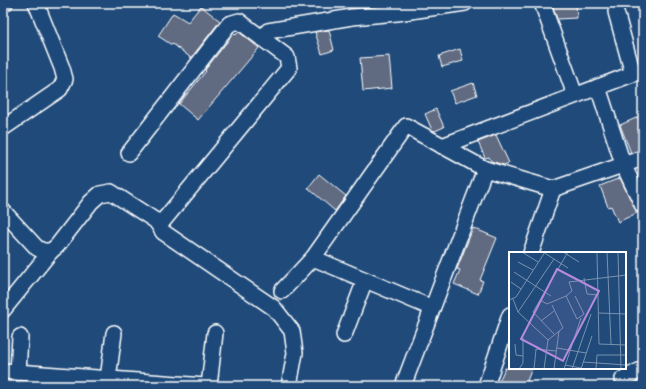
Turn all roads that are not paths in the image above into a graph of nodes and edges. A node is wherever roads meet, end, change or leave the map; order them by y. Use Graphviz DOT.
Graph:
graph roads {
  1 [pos="36,3"];
  2 [pos="465,3"];
  3 [pos="542,3"];
  4 [pos="616,12"];
  5 [pos="268,31"];
  6 [pos="638,72"];
  7 [pos="598,87"];
  8 [pos="575,95"];
  9 [pos="3,128"];
  10 [pos="442,146"];
  11 [pos="128,153"];
  12 [pos="643,158"];
  13 [pos="623,164"];
  14 [pos="485,169"];
  15 [pos="553,189"];
  16 [pos="643,206"];
  17 [pos="3,211"];
  18 [pos="156,221"];
  19 [pos="51,251"];
  20 [pos="531,252"];
  21 [pos="313,258"];
  22 [pos="365,280"];
  23 [pos="282,292"];
  24 [pos="432,308"];
  25 [pos="3,310"];
  26 [pos="509,318"];
  27 [pos="114,333"];
  28 [pos="215,333"];
  29 [pos="344,335"];
  30 [pos="20,337"];
  31 [pos="643,369"];
  32 [pos="10,371"];
  33 [pos="108,379"];
  34 [pos="623,379"];
  35 [pos="205,386"];
  36 [pos="209,386"];
  37 [pos="289,386"];
  38 [pos="403,386"];
  39 [pos="486,386"];
  1 -- 9 [label="street"];
  2 -- 5 [label="street"];
  3 -- 8 [label="street"];
  4 -- 6 [label="street"];
  6 -- 7 [label="street"];
  7 -- 8 [label="street"];
  7 -- 13 [label="street"];
  8 -- 10 [label="street"];
  10 -- 14 [label="street"];
  10 -- 21 [label="street"];
  11 -- 18 [label="street"];
  12 -- 13 [label="street"];
  13 -- 15 [label="street"];
  13 -- 16 [label="street"];
  14 -- 15 [label="street"];
  14 -- 24 [label="street"];
  15 -- 20 [label="street"];
  17 -- 19 [label="street"];
  18 -- 19 [label="street"];
  18 -- 37 [label="street"];
  19 -- 25 [label="street"];
  21 -- 22 [label="street"];
  21 -- 23 [label="street"];
  22 -- 24 [label="street"];
  22 -- 29 [label="street"];
  24 -- 38 [label="street"];
  26 -- 39 [label="street"];
  27 -- 33 [label="street"];
  28 -- 36 [label="street"];
  30 -- 32 [label="street"];
  31 -- 34 [label="street"];
  32 -- 33 [label="street"];
  33 -- 35 [label="street"];
}
